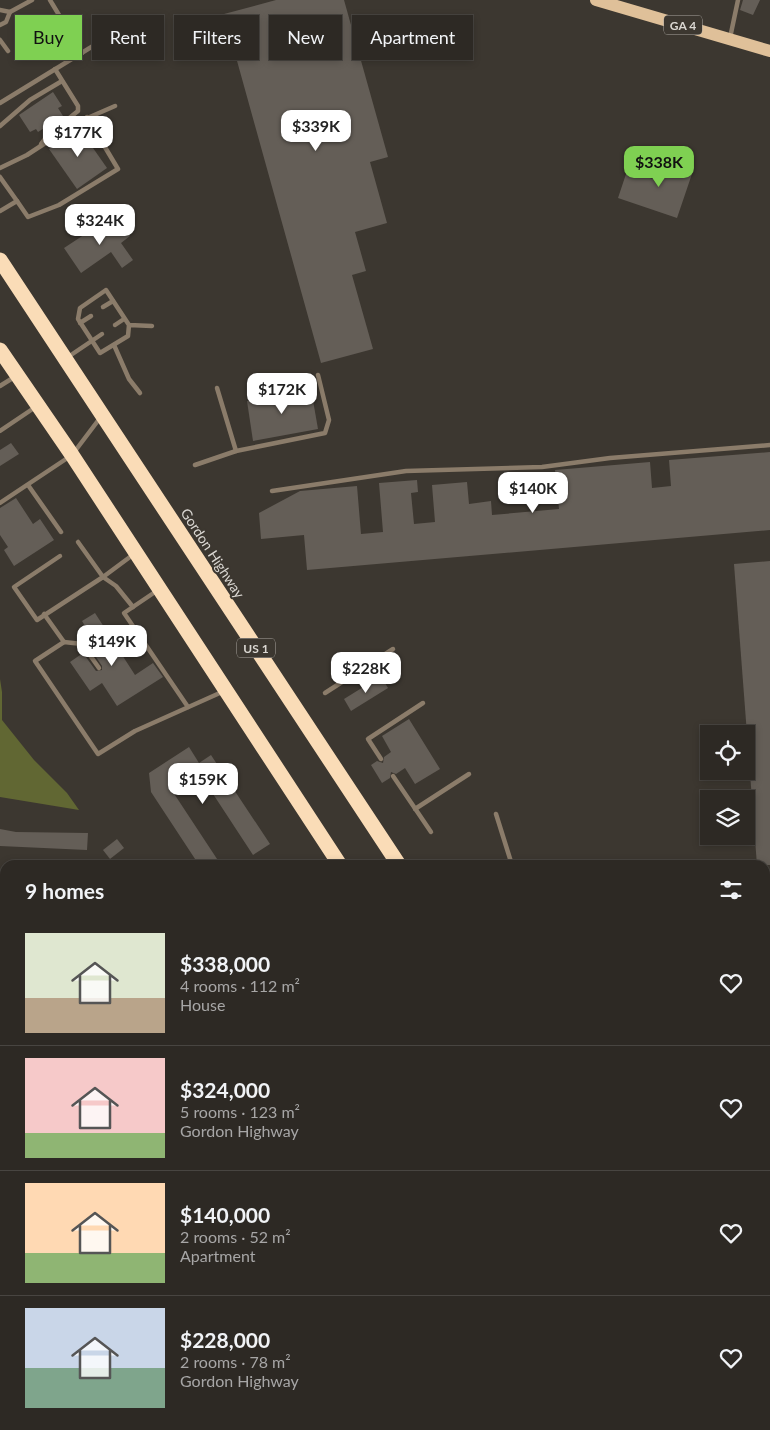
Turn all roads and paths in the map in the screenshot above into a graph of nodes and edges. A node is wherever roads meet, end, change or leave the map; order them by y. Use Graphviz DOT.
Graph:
graph roads {
  1 [pos="32,0"];
  2 [pos="50,0"];
  3 [pos="596,0"];
  4 [pos="738,0"];
  5 [pos="0,10"];
  6 [pos="10,12"];
  7 [pos="59,15"];
  8 [pos="0,25"];
  9 [pos="730,39"];
  10 [pos="0,40"];
  11 [pos="92,47"];
  12 [pos="8,51"];
  13 [pos="770,51"];
  14 [pos="82,53"];
  15 [pos="70,60"];
  16 [pos="55,69"];
  17 [pos="62,81"];
  18 [pos="0,103"];
  19 [pos="115,106"];
  20 [pos="87,117"];
  21 [pos="0,126"];
  22 [pos="39,148"];
  23 [pos="0,168"];
  24 [pos="0,177"];
  25 [pos="17,201"];
  26 [pos="0,211"];
  27 [pos="0,260"];
  28 [pos="113,301"];
  29 [pos="103,307"];
  30 [pos="91,316"];
  31 [pos="124,319"];
  32 [pos="80,323"];
  33 [pos="129,325"];
  34 [pos="115,326"];
  35 [pos="152,326"];
  36 [pos="102,334"];
  37 [pos="92,341"];
  38 [pos="114,345"];
  39 [pos="0,350"];
  40 [pos="65,359"];
  41 [pos="17,375"];
  42 [pos="318,375"];
  43 [pos="0,386"];
  44 [pos="217,388"];
  45 [pos="140,393"];
  46 [pos="38,406"];
  47 [pos="102,414"];
  48 [pos="0,431"];
  49 [pos="770,445"];
  50 [pos="236,451"];
  51 [pos="72,455"];
  52 [pos="195,465"];
  53 [pos="28,485"];
  54 [pos="272,491"];
  55 [pos="0,503"];
  56 [pos="61,532"];
  57 [pos="78,542"];
  58 [pos="135,552"];
  59 [pos="60,556"];
  60 [pos="103,577"];
  61 [pos="159,589"];
  62 [pos="133,607"];
  63 [pos="44,614"];
  64 [pos="64,642"];
  65 [pos="393,649"];
  66 [pos="99,668"];
  67 [pos="226,690"];
  68 [pos="326,693"];
  69 [pos="423,703"];
  70 [pos="188,707"];
  71 [pos="381,759"];
  72 [pos="469,774"];
  73 [pos="393,776"];
  74 [pos="415,809"];
  75 [pos="496,814"];
  76 [pos="431,832"];
  77 [pos="337,860"];
  78 [pos="396,860"];
  79 [pos="510,860"];
  1 -- 6 [label="lane"];
  2 -- 7 [label="lane"];
  3 -- 9 [label="main road, GA 4"];
  4 -- 9 [label="lane"];
  5 -- 6 [label="lane"];
  6 -- 8 [label="lane"];
  9 -- 13 [label="main road, GA 4"];
  10 -- 12 [label="lane"];
  11 -- 14 [label="lane"];
  15 -- 16 [label="lane"];
  16 -- 17 [label="lane"];
  16 -- 18 [label="lane"];
  17 -- 21 [label="lane"];
  17 -- 22 [label="lane"];
  19 -- 20 [label="lane"];
  20 -- 22 [label="lane"];
  20 -- 25 [label="lane"];
  22 -- 23 [label="lane"];
  24 -- 25 [label="lane"];
  25 -- 26 [label="lane"];
  27 -- 40 [label="highway, Gordon Highway / US 1"];
  28 -- 29 [label="lane"];
  28 -- 31 [label="lane"];
  28 -- 32 [label="lane"];
  30 -- 32 [label="lane"];
  31 -- 33 [label="lane"];
  31 -- 34 [label="lane"];
  32 -- 37 [label="lane"];
  33 -- 35 [label="lane"];
  33 -- 38 [label="lane"];
  36 -- 37 [label="lane"];
  37 -- 38 [label="lane"];
  37 -- 40 [label="lane"];
  38 -- 45 [label="lane"];
  39 -- 41 [label="highway"];
  40 -- 47 [label="highway, Gordon Highway / US 1"];
  41 -- 43 [label="lane"];
  41 -- 46 [label="highway"];
  42 -- 50 [label="lane"];
  44 -- 50 [label="lane"];
  46 -- 48 [label="lane"];
  46 -- 51 [label="highway"];
  47 -- 51 [label="lane"];
  47 -- 78 [label="highway, Gordon Highway / US 1"];
  49 -- 54 [label="lane"];
  50 -- 52 [label="lane"];
  51 -- 53 [label="lane"];
  51 -- 58 [label="highway"];
  53 -- 55 [label="lane"];
  53 -- 56 [label="lane"];
  57 -- 60 [label="lane"];
  58 -- 60 [label="lane"];
  58 -- 61 [label="highway"];
  59 -- 63 [label="lane"];
  60 -- 62 [label="lane"];
  60 -- 63 [label="lane"];
  61 -- 62 [label="lane"];
  61 -- 67 [label="highway"];
  62 -- 70 [label="lane"];
  63 -- 64 [label="lane"];
  64 -- 66 [label="lane"];
  64 -- 70 [label="lane"];
  65 -- 68 [label="lane"];
  67 -- 70 [label="lane"];
  67 -- 77 [label="highway"];
  69 -- 71 [label="lane"];
  72 -- 74 [label="lane"];
  73 -- 74 [label="lane"];
  74 -- 76 [label="lane"];
  75 -- 79 [label="lane"];
}
